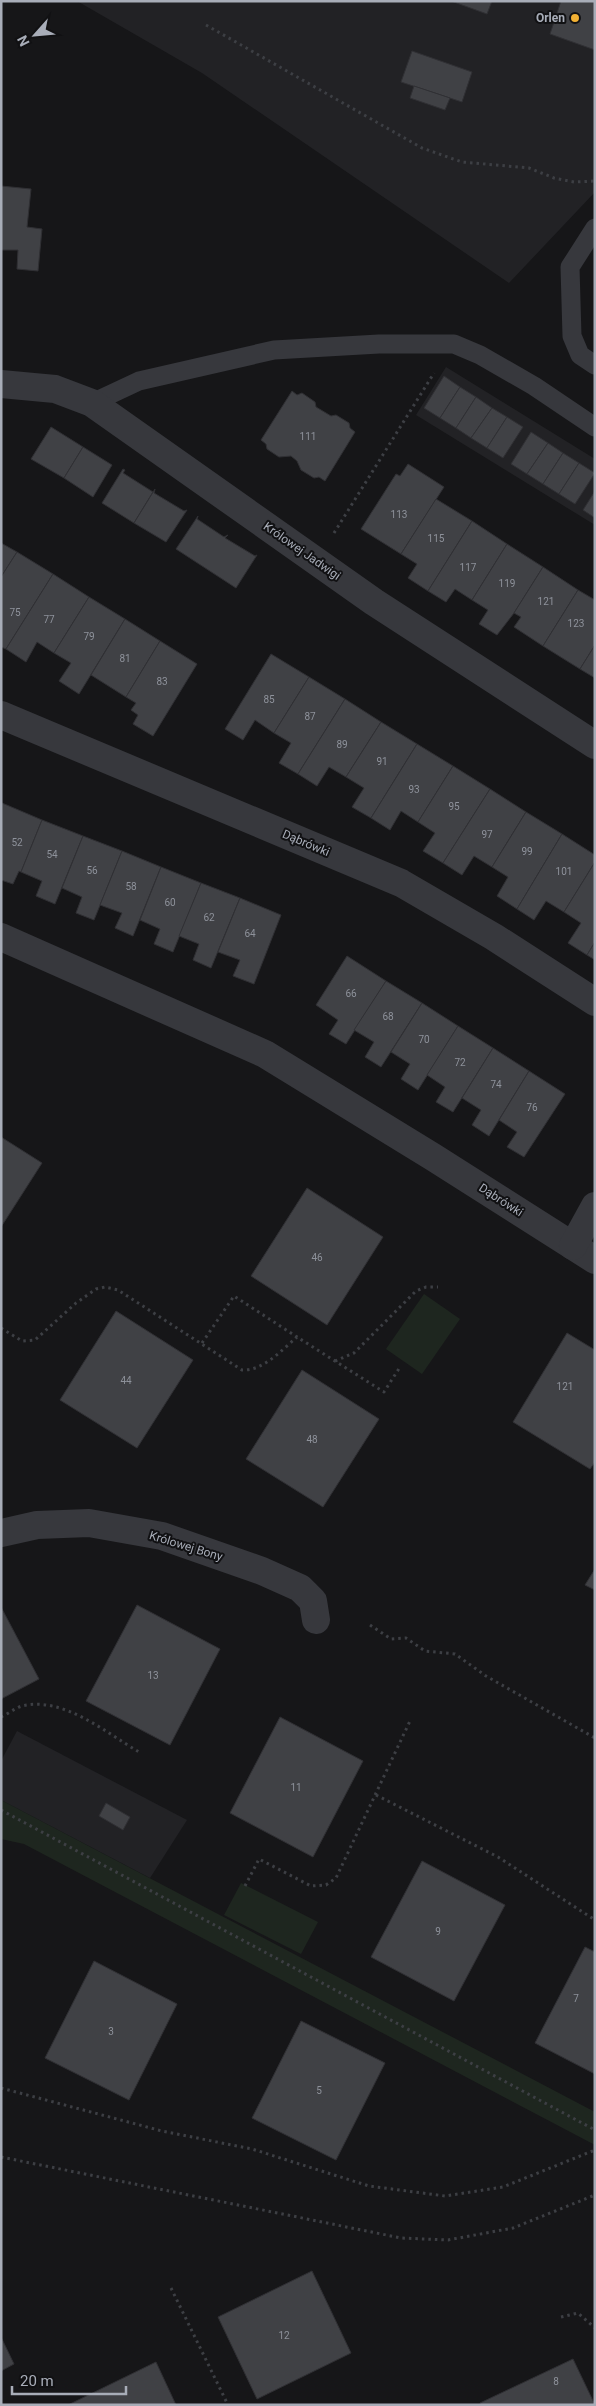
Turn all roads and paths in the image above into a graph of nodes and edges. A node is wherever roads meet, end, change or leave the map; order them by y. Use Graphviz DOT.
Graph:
graph roads {
  1 [pos="206,25"];
  2 [pos="595,181"];
  3 [pos="595,228"];
  4 [pos="454,344"];
  5 [pos="595,365"];
  6 [pos="1,384"];
  7 [pos="92,403"];
  8 [pos="595,426"];
  9 [pos="316,562"];
  10 [pos="1,715"];
  11 [pos="595,745"];
  12 [pos="1,937"];
  13 [pos="595,1002"];
  14 [pos="595,1206"];
  15 [pos="584,1253"];
  16 [pos="438,1287"];
  17 [pos="1,1328"];
  18 [pos="297,1337"];
  19 [pos="202,1343"];
  20 [pos="334,1361"];
  21 [pos="400,1367"];
  22 [pos="1,1533"];
  23 [pos="316,1620"];
  24 [pos="370,1625"];
  25 [pos="1,1717"];
  26 [pos="410,1721"];
  27 [pos="595,1738"];
  28 [pos="138,1752"];
  29 [pos="376,1795"];
  30 [pos="1,1810"];
  31 [pos="245,1886"];
  32 [pos="595,1920"];
  33 [pos="1,2088"];
  34 [pos="595,2130"];
  35 [pos="595,2150"];
  36 [pos="1,2157"];
  37 [pos="595,2195"];
  38 [pos="171,2288"];
  39 [pos="561,2317"];
  40 [pos="595,2328"];
  41 [pos="228,2405"];
  1 -- 2 [label="path"];
  3 -- 5 [label="lane"];
  4 -- 7 [label="lane"];
  4 -- 8 [label="lane"];
  4 -- 9 [label="path"];
  6 -- 7 [label="street, Królowej Jadwigi"];
  7 -- 9 [label="street, Królowej Jadwigi"];
  9 -- 11 [label="street, Królowej Jadwigi"];
  10 -- 13 [label="street, Dąbrówki"];
  12 -- 15 [label="street, Dąbrówki"];
  14 -- 15 [label="street, Dąbrówki"];
  16 -- 20 [label="path"];
  17 -- 19 [label="path"];
  18 -- 19 [label="path"];
  18 -- 19 [label="path"];
  18 -- 20 [label="path"];
  20 -- 21 [label="path"];
  22 -- 23 [label="street, Królowej Bony"];
  24 -- 27 [label="path"];
  25 -- 28 [label="path"];
  26 -- 29 [label="path"];
  29 -- 31 [label="path"];
  29 -- 32 [label="path"];
  30 -- 34 [label="path"];
  33 -- 35 [label="path"];
  36 -- 37 [label="path"];
  38 -- 41 [label="path"];
  39 -- 40 [label="path"];
}
